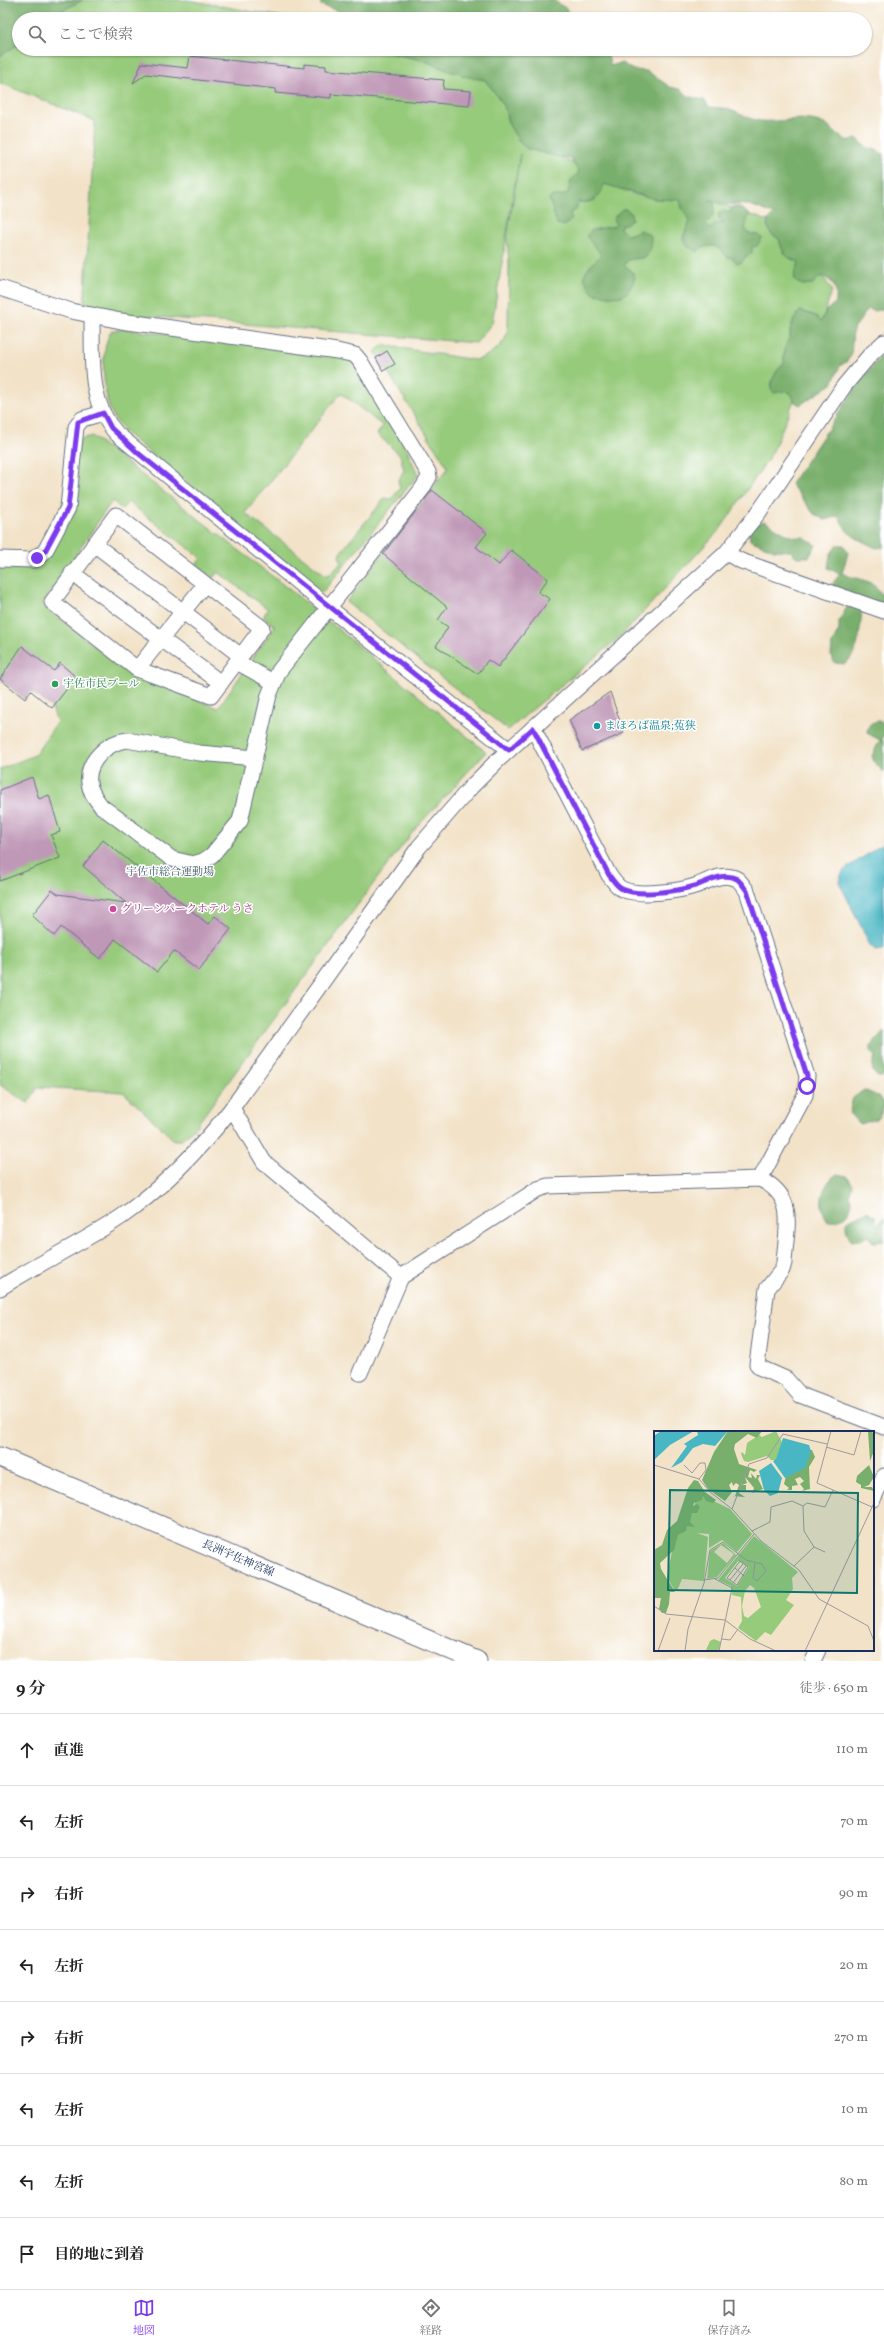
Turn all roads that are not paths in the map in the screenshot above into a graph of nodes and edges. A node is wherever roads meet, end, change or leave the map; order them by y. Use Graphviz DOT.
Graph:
graph roads {
  1 [pos="0,288"];
  2 [pos="92,315"];
  3 [pos="884,342"];
  4 [pos="103,413"];
  5 [pos="94,544"];
  6 [pos="726,552"];
  7 [pos="0,560"];
  8 [pos="72,574"];
  9 [pos="205,584"];
  10 [pos="328,607"];
  11 [pos="183,611"];
  12 [pos="884,611"];
  13 [pos="161,639"];
  14 [pos="239,659"];
  15 [pos="137,669"];
  16 [pos="273,682"];
  17 [pos="221,683"];
  18 [pos="533,728"];
  19 [pos="509,750"];
  20 [pos="255,758"];
  21 [pos="232,1108"];
  22 [pos="760,1179"];
  23 [pos="401,1277"];
  24 [pos="0,1288"];
  25 [pos="360,1373"];
  26 [pos="884,1427"];
  27 [pos="0,1457"];
  28 [pos="884,1476"];
  29 [pos="874,1497"];
  30 [pos="818,1651"];
  31 [pos="477,1661"];
  32 [pos="813,1661"];
  1 -- 2 [label="street"];
  2 -- 4 [label="street"];
  2 -- 10 [label="street"];
  3 -- 6 [label="street"];
  4 -- 7 [label="street"];
  4 -- 10 [label="street"];
  5 -- 8 [label="street"];
  5 -- 9 [label="street"];
  5 -- 11 [label="street"];
  6 -- 12 [label="street"];
  6 -- 18 [label="street"];
  8 -- 13 [label="street"];
  8 -- 15 [label="street"];
  9 -- 11 [label="street"];
  9 -- 14 [label="street"];
  10 -- 16 [label="street"];
  10 -- 19 [label="street"];
  11 -- 13 [label="street"];
  11 -- 14 [label="street"];
  13 -- 15 [label="street"];
  13 -- 17 [label="street"];
  14 -- 16 [label="street"];
  14 -- 17 [label="street"];
  15 -- 17 [label="street"];
  16 -- 20 [label="street"];
  18 -- 19 [label="street"];
  18 -- 22 [label="street"];
  19 -- 21 [label="street"];
  20 -- 20 [label="street"];
  21 -- 23 [label="street"];
  21 -- 24 [label="street"];
  22 -- 23 [label="street"];
  22 -- 26 [label="street"];
  23 -- 25 [label="street"];
  27 -- 31 [label="main road, 長洲宇佐神宮線"];
  28 -- 29 [label="street"];
  30 -- 32 [label="street"];
}
